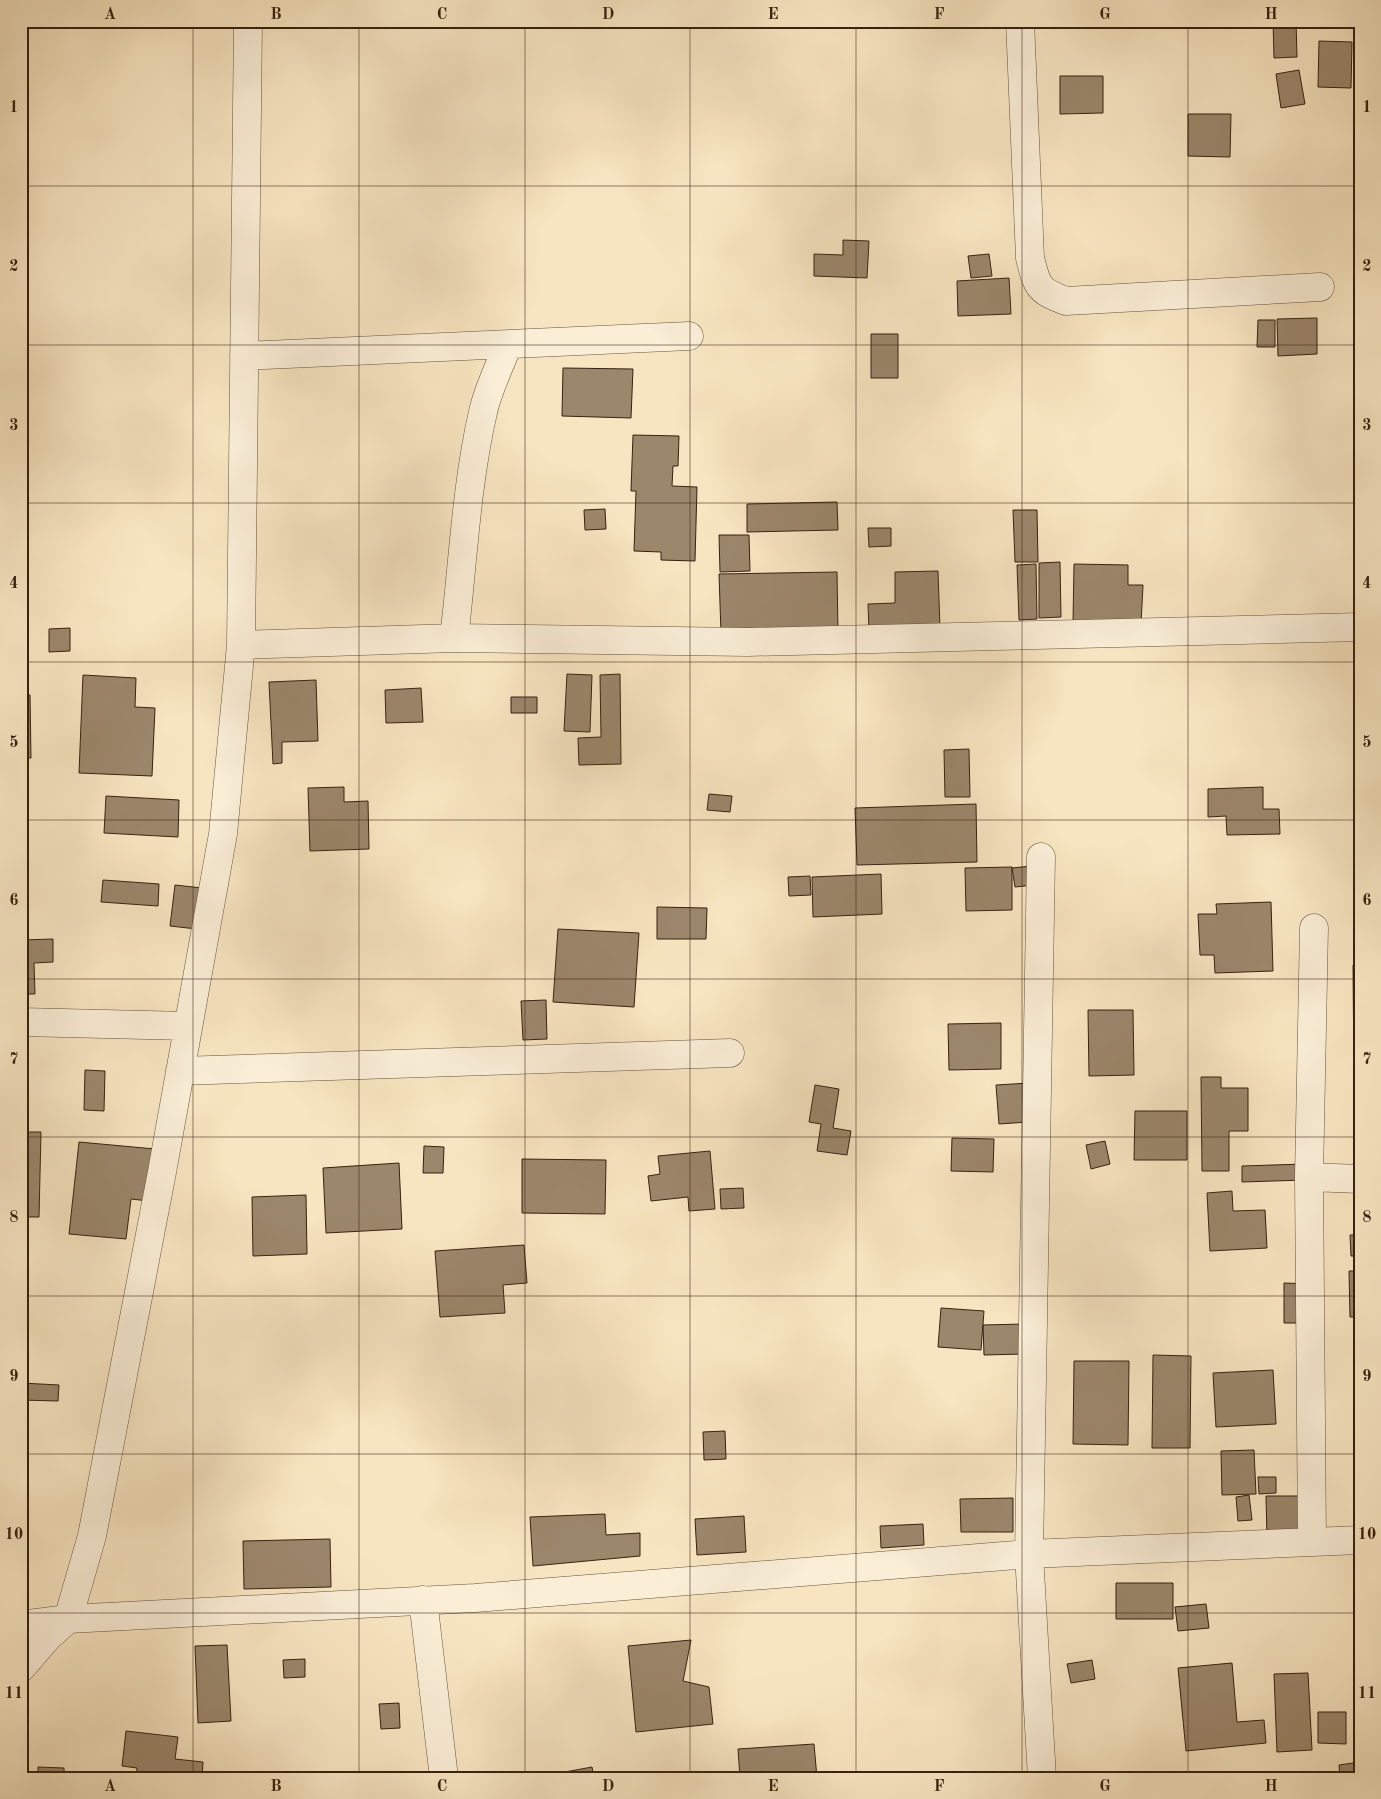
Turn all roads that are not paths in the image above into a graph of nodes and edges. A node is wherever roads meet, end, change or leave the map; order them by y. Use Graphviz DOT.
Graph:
graph roads {
  1 [pos="248,21"];
  2 [pos="1020,21"];
  3 [pos="1320,287"];
  4 [pos="689,336"];
  5 [pos="508,344"];
  6 [pos="244,356"];
  7 [pos="1360,627"];
  8 [pos="454,638"];
  9 [pos="240,645"];
  10 [pos="1041,857"];
  11 [pos="1314,928"];
  12 [pos="21,1022"];
  13 [pos="188,1026"];
  14 [pos="730,1053"];
  15 [pos="180,1071"];
  16 [pos="1309,1177"];
  17 [pos="1360,1179"];
  18 [pos="1360,1540"];
  19 [pos="1312,1542"];
  20 [pos="1029,1554"];
  21 [pos="424,1600"];
  22 [pos="68,1619"];
  23 [pos="21,1624"];
  24 [pos="21,1668"];
  25 [pos="444,1778"];
  26 [pos="1042,1778"];
  1 -- 6 [label="street"];
  2 -- 3 [label="street"];
  4 -- 5 [label="street"];
  5 -- 6 [label="street"];
  5 -- 8 [label="street"];
  6 -- 9 [label="street"];
  7 -- 8 [label="street"];
  8 -- 9 [label="street"];
  9 -- 13 [label="street"];
  10 -- 20 [label="street"];
  11 -- 16 [label="street"];
  12 -- 13 [label="street"];
  13 -- 15 [label="street"];
  14 -- 15 [label="street"];
  15 -- 22 [label="street"];
  16 -- 17 [label="street"];
  16 -- 19 [label="street"];
  18 -- 19 [label="street"];
  19 -- 20 [label="street"];
  20 -- 21 [label="street"];
  20 -- 26 [label="street"];
  21 -- 22 [label="street"];
  21 -- 25 [label="street"];
  22 -- 23 [label="street"];
  22 -- 24 [label="street"];
}
